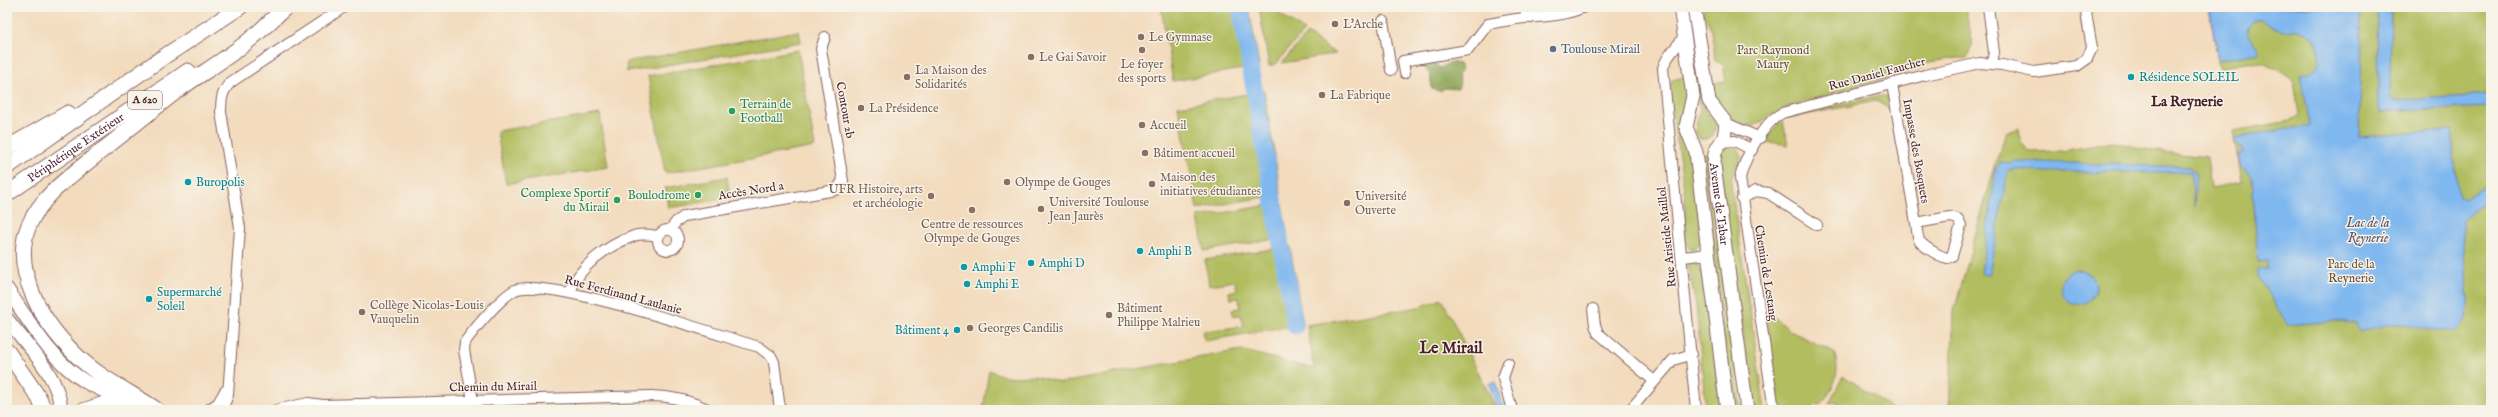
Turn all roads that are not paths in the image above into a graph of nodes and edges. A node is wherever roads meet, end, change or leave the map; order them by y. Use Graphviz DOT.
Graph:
graph roads {
  1 [pos="240,7"];
  2 [pos="283,7"];
  3 [pos="286,7"];
  4 [pos="344,7"];
  5 [pos="1525,7"];
  6 [pos="1584,7"];
  7 [pos="1680,7"];
  8 [pos="1694,7"];
  9 [pos="1988,7"];
  10 [pos="2085,7"];
  11 [pos="1531,18"];
  12 [pos="1383,21"];
  13 [pos="1684,36"];
  14 [pos="825,37"];
  15 [pos="162,58"];
  16 [pos="1687,60"];
  17 [pos="1665,62"];
  18 [pos="1992,64"];
  19 [pos="1391,70"];
  20 [pos="1405,74"];
  21 [pos="1892,84"];
  22 [pos="1726,123"];
  23 [pos="46,126"];
  24 [pos="1691,141"];
  25 [pos="1718,144"];
  26 [pos="1756,144"];
  27 [pos="7,148"];
  28 [pos="7,154"];
  29 [pos="7,167"];
  30 [pos="840,187"];
  31 [pos="7,194"];
  32 [pos="1742,199"];
  33 [pos="1916,223"];
  34 [pos="1817,225"];
  35 [pos="670,230"];
  36 [pos="658,236"];
  37 [pos="1709,254"];
  38 [pos="1683,256"];
  39 [pos="7,289"];
  40 [pos="570,292"];
  41 [pos="1593,309"];
  42 [pos="7,319"];
  43 [pos="7,351"];
  44 [pos="1692,354"];
  45 [pos="1508,363"];
  46 [pos="1654,381"];
  47 [pos="228,384"];
  48 [pos="474,400"];
  49 [pos="297,408"];
  50 [pos="44,410"];
  51 [pos="61,410"];
  52 [pos="83,410"];
  53 [pos="150,410"];
  54 [pos="157,410"];
  55 [pos="208,410"];
  56 [pos="222,410"];
  57 [pos="276,410"];
  58 [pos="710,410"];
  59 [pos="780,410"];
  60 [pos="1512,410"];
  61 [pos="1630,410"];
  62 [pos="1696,410"];
  63 [pos="1727,410"];
  64 [pos="1747,410"];
  65 [pos="1774,410"];
  1 -- 15 [label="highway, A 620"];
  2 -- 31 [label="highway, Périphérique Extérieur / A 620"];
  3 -- 54 [label="highway"];
  4 -- 47 [label="street"];
  5 -- 11 [label="street"];
  6 -- 11 [label="street"];
  7 -- 13 [label="main road, Avenue de Tabar"];
  8 -- 22 [label="main road"];
  9 -- 18 [label="street"];
  10 -- 18 [label="street, Rue Daniel Faucher"];
  11 -- 20 [label="street"];
  12 -- 19 [label="street"];
  13 -- 16 [label="main road, Avenue de Tabar"];
  13 -- 17 [label="street"];
  14 -- 30 [label="street, Contour 2b"];
  15 -- 23 [label="highway"];
  15 -- 29 [label="highway, A 620"];
  16 -- 17 [label="street"];
  16 -- 24 [label="main road, Avenue de Tabar"];
  17 -- 38 [label="street, Rue Aristide Maillol"];
  18 -- 21 [label="street, Rue Daniel Faucher"];
  21 -- 26 [label="street, Rue Daniel Faucher"];
  21 -- 33 [label="street, Impasse des Bosquets"];
  22 -- 25 [label="main road, Avenue de Tabar"];
  22 -- 26 [label="street"];
  23 -- 27 [label="highway"];
  23 -- 28 [label="highway"];
  24 -- 25 [label="main road"];
  24 -- 37 [label="main road, Avenue de Tabar"];
  25 -- 26 [label="street"];
  25 -- 64 [label="main road, Avenue de Tabar"];
  26 -- 32 [label="street, Chemin de Lestang"];
  30 -- 35 [label="street, Accès Nord a"];
  32 -- 34 [label="street"];
  32 -- 65 [label="street, Chemin de Lestang"];
  33 -- 33 [label="street, Impasse des Bosquets"];
  35 -- 36 [label="street"];
  35 -- 36 [label="street"];
  36 -- 40 [label="street"];
  37 -- 38 [label="street"];
  37 -- 63 [label="main road, Avenue de Tabar"];
  38 -- 44 [label="street, Rue Aristide Maillol"];
  39 -- 53 [label="main road"];
  40 -- 48 [label="street, Rue Ferdinand Laulanie"];
  40 -- 59 [label="street, Rue Ferdinand Laulanie"];
  41 -- 46 [label="street"];
  42 -- 51 [label="main road"];
  43 -- 50 [label="highway"];
  44 -- 46 [label="street"];
  44 -- 62 [label="street, Rue Aristide Maillol"];
  45 -- 60 [label="street"];
  46 -- 61 [label="street"];
  47 -- 55 [label="street"];
  47 -- 56 [label="street"];
  48 -- 49 [label="street, Chemin du Mirail"];
  48 -- 58 [label="street, Chemin du Mirail"];
  49 -- 57 [label="street, Chemin du Mirail"];
  52 -- 53 [label="main road"];
}
